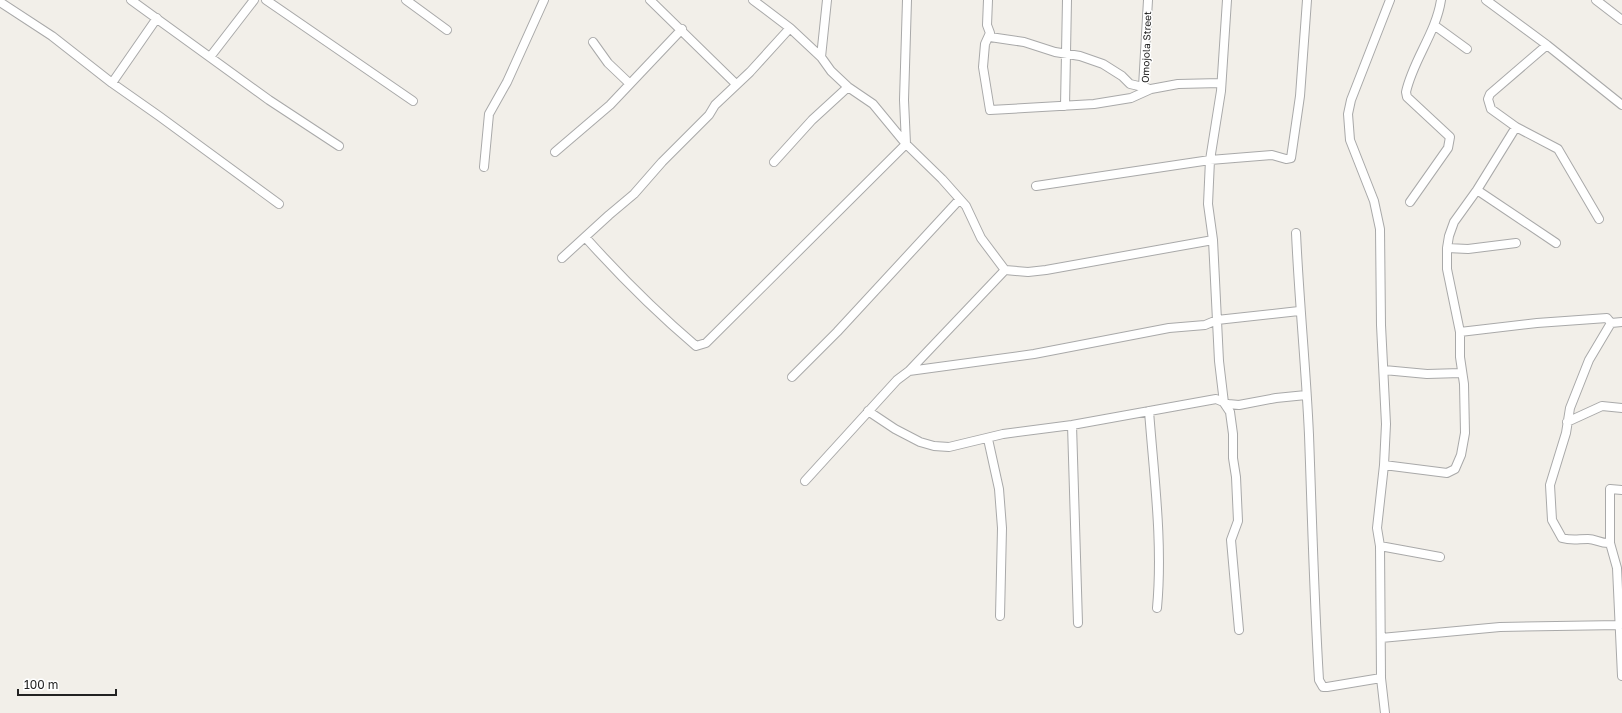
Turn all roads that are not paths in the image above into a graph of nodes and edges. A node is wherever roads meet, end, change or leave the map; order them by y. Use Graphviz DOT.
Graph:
graph roads {
  1 [pos="131,0"];
  2 [pos="254,0"];
  3 [pos="266,0"];
  4 [pos="406,0"];
  5 [pos="544,0"];
  6 [pos="650,0"];
  7 [pos="753,0"];
  8 [pos="827,0"];
  9 [pos="907,0"];
  10 [pos="988,0"];
  11 [pos="1067,0"];
  12 [pos="1148,0"];
  13 [pos="1227,0"];
  14 [pos="1307,0"];
  15 [pos="1390,0"];
  16 [pos="1441,0"];
  17 [pos="1486,0"];
  18 [pos="1596,0"];
  19 [pos="0,2"];
  20 [pos="157,18"];
  21 [pos="1622,20"];
  22 [pos="1434,25"];
  23 [pos="790,28"];
  24 [pos="682,29"];
  25 [pos="448,30"];
  26 [pos="990,37"];
  27 [pos="593,42"];
  28 [pos="1547,45"];
  29 [pos="1467,49"];
  30 [pos="1066,53"];
  31 [pos="210,57"];
  32 [pos="821,57"];
  33 [pos="112,83"];
  34 [pos="629,83"];
  35 [pos="1222,83"];
  36 [pos="736,84"];
  37 [pos="848,87"];
  38 [pos="1142,87"];
  39 [pos="1151,89"];
  40 [pos="413,101"];
  41 [pos="1065,106"];
  42 [pos="1622,106"];
  43 [pos="1516,127"];
  44 [pos="906,144"];
  45 [pos="339,146"];
  46 [pos="555,152"];
  47 [pos="1210,160"];
  48 [pos="774,162"];
  49 [pos="484,167"];
  50 [pos="1036,186"];
  51 [pos="1477,190"];
  52 [pos="959,200"];
  53 [pos="1410,202"];
  54 [pos="279,204"];
  55 [pos="1599,219"];
  56 [pos="1296,233"];
  57 [pos="586,237"];
  58 [pos="1213,240"];
  59 [pos="1516,243"];
  60 [pos="1556,243"];
  61 [pos="1447,248"];
  62 [pos="562,258"];
  63 [pos="1005,270"];
  64 [pos="1299,310"];
  65 [pos="1216,320"];
  66 [pos="1622,322"];
  67 [pos="1610,323"];
  68 [pos="1460,332"];
  69 [pos="1384,370"];
  70 [pos="909,371"];
  71 [pos="1461,372"];
  72 [pos="792,377"];
  73 [pos="1306,395"];
  74 [pos="1224,403"];
  75 [pos="1622,408"];
  76 [pos="868,411"];
  77 [pos="1149,411"];
  78 [pos="1567,422"];
  79 [pos="1072,425"];
  80 [pos="988,439"];
  81 [pos="1384,464"];
  82 [pos="805,481"];
  83 [pos="1622,490"];
  84 [pos="1610,543"];
  85 [pos="1380,546"];
  86 [pos="1440,557"];
  87 [pos="1157,608"];
  88 [pos="1000,616"];
  89 [pos="1078,623"];
  90 [pos="1620,625"];
  91 [pos="1239,630"];
  92 [pos="1381,638"];
  93 [pos="1622,676"];
  94 [pos="1381,678"];
  95 [pos="1385,713"];
  1 -- 20 [label="street"];
  2 -- 31 [label="street"];
  3 -- 40 [label="street"];
  4 -- 25 [label="street"];
  5 -- 49 [label="street"];
  6 -- 24 [label="street"];
  7 -- 23 [label="street"];
  8 -- 32 [label="street"];
  9 -- 44 [label="street"];
  10 -- 26 [label="street"];
  11 -- 30 [label="street"];
  12 -- 38 [label="street, Omojola Street"];
  13 -- 35 [label="street"];
  14 -- 47 [label="street"];
  15 -- 69 [label="street"];
  16 -- 22 [label="street"];
  17 -- 28 [label="street"];
  18 -- 21 [label="street"];
  19 -- 33 [label="street"];
  20 -- 31 [label="street"];
  20 -- 33 [label="street"];
  22 -- 29 [label="street"];
  22 -- 53 [label="street"];
  23 -- 32 [label="street"];
  23 -- 36 [label="street"];
  24 -- 34 [label="street"];
  24 -- 36 [label="street"];
  26 -- 30 [label="street"];
  26 -- 41 [label="street"];
  27 -- 34 [label="street"];
  28 -- 42 [label="street"];
  28 -- 43 [label="street"];
  30 -- 38 [label="street"];
  30 -- 41 [label="street"];
  31 -- 45 [label="street"];
  32 -- 37 [label="street"];
  33 -- 54 [label="street"];
  34 -- 46 [label="street"];
  35 -- 39 [label="street"];
  35 -- 47 [label="street"];
  36 -- 57 [label="street"];
  37 -- 44 [label="street"];
  37 -- 48 [label="street"];
  38 -- 39 [label="street, Omojola Street"];
  39 -- 41 [label="street"];
  43 -- 51 [label="street"];
  43 -- 55 [label="street"];
  44 -- 52 [label="street"];
  44 -- 57 [label="street"];
  47 -- 50 [label="street"];
  47 -- 58 [label="street"];
  51 -- 60 [label="street"];
  51 -- 61 [label="street"];
  52 -- 63 [label="street"];
  52 -- 72 [label="street"];
  56 -- 64 [label="street"];
  57 -- 62 [label="street"];
  58 -- 63 [label="street"];
  58 -- 65 [label="street"];
  59 -- 61 [label="street"];
  61 -- 68 [label="street"];
  63 -- 70 [label="street"];
  64 -- 65 [label="street"];
  64 -- 73 [label="street"];
  65 -- 70 [label="street"];
  65 -- 74 [label="street"];
  66 -- 67 [label="street"];
  67 -- 68 [label="street"];
  67 -- 78 [label="street"];
  68 -- 71 [label="street"];
  69 -- 71 [label="street"];
  69 -- 81 [label="street"];
  70 -- 76 [label="street"];
  71 -- 81 [label="street"];
  73 -- 74 [label="street"];
  73 -- 94 [label="street"];
  74 -- 77 [label="street"];
  74 -- 91 [label="street"];
  75 -- 78 [label="street"];
  76 -- 80 [label="street"];
  76 -- 82 [label="street"];
  77 -- 79 [label="street"];
  77 -- 87 [label="street"];
  78 -- 84 [label="street"];
  79 -- 80 [label="street"];
  79 -- 89 [label="street"];
  80 -- 88 [label="street"];
  81 -- 85 [label="street"];
  83 -- 84 [label="street"];
  84 -- 90 [label="street"];
  85 -- 86 [label="street"];
  85 -- 92 [label="street"];
  90 -- 92 [label="street"];
  90 -- 93 [label="street"];
  92 -- 94 [label="street"];
  94 -- 95 [label="street"];
}
